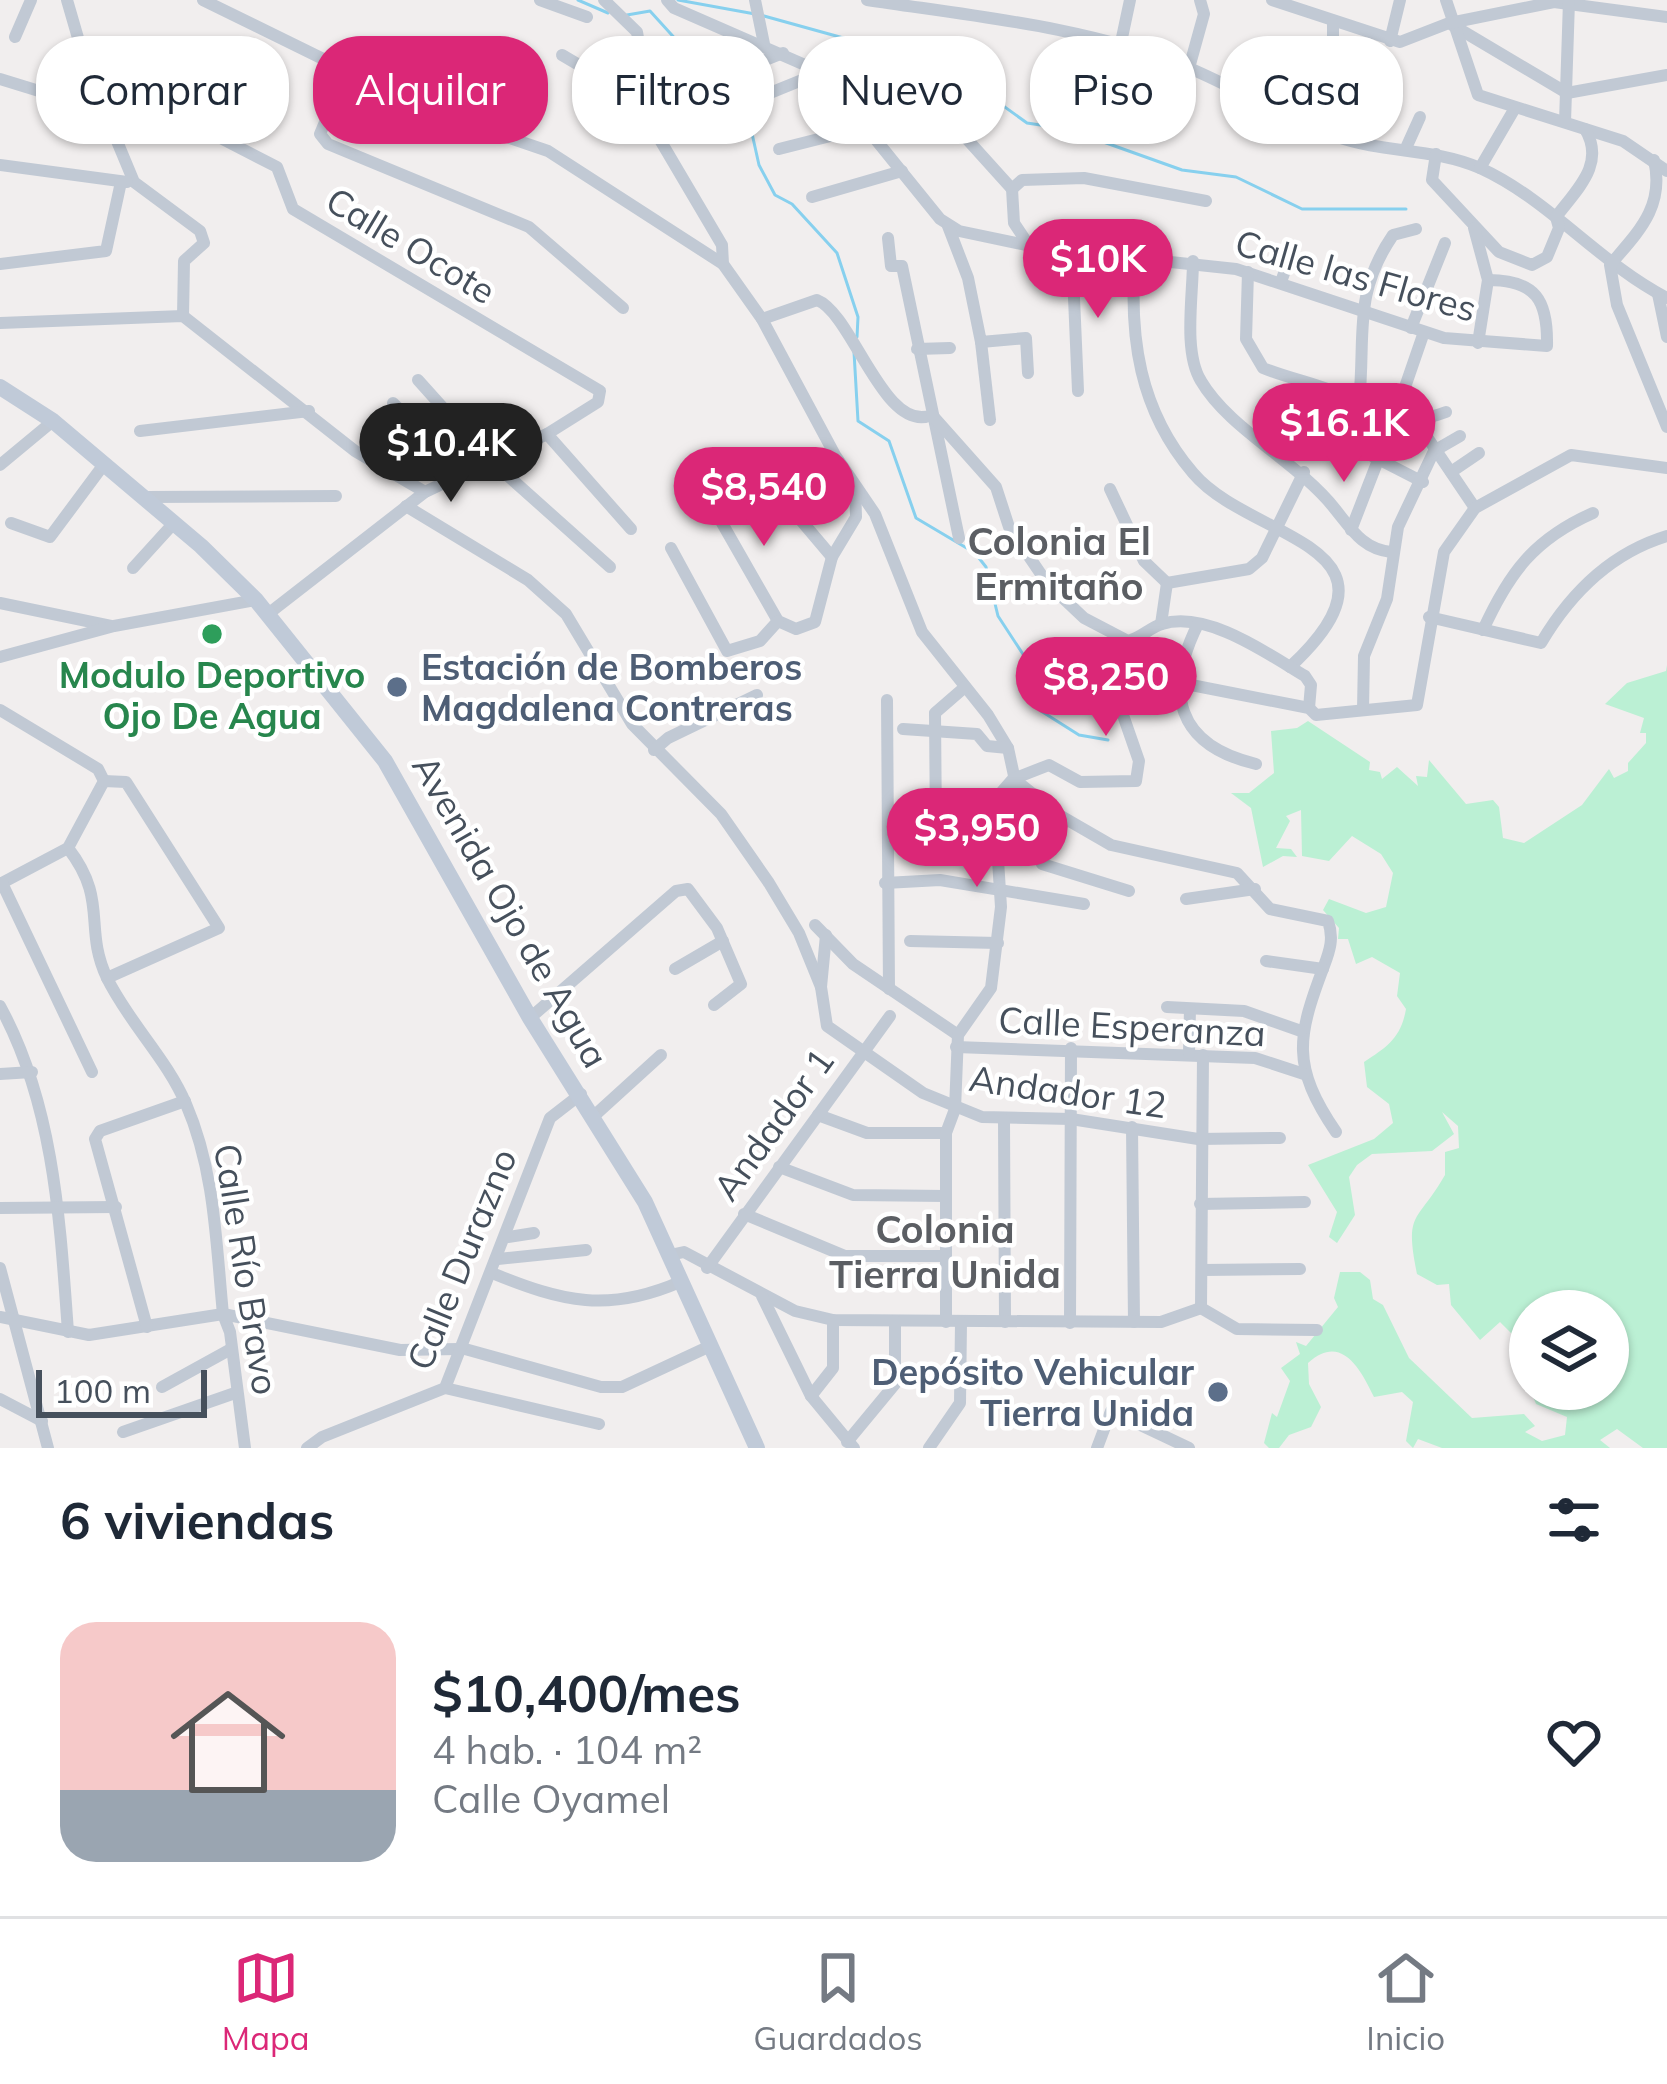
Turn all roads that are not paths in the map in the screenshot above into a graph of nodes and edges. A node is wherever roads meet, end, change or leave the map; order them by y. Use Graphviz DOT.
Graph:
graph roads {
  1 [pos="31,0"];
  2 [pos="67,0"];
  3 [pos="203,0"];
  4 [pos="540,0"];
  5 [pos="604,0"];
  6 [pos="754,0"];
  7 [pos="868,0"];
  8 [pos="937,0"];
  9 [pos="1130,0"];
  10 [pos="1200,0"];
  11 [pos="1400,0"];
  12 [pos="1446,0"];
  13 [pos="1281,2"];
  14 [pos="1569,2"];
  15 [pos="671,4"];
  16 [pos="960,14"];
  17 [pos="587,17"];
  18 [pos="1667,17"];
  19 [pos="1333,23"];
  20 [pos="1449,23"];
  21 [pos="77,36"];
  22 [pos="638,36"];
  23 [pos="745,36"];
  24 [pos="762,36"];
  25 [pos="1067,36"];
  26 [pos="1122,36"];
  27 [pos="1333,36"];
  28 [pos="1377,36"];
  29 [pos="1391,36"];
  30 [pos="15,37"];
  31 [pos="1403,41"];
  32 [pos="1196,43"];
  33 [pos="774,48"];
  34 [pos="783,52"];
  35 [pos="562,55"];
  36 [pos="774,56"];
  37 [pos="313,57"];
  38 [pos="798,60"];
  39 [pos="572,61"];
  40 [pos="1667,75"];
  41 [pos="0,79"];
  42 [pos="36,90"];
  43 [pos="1568,93"];
  44 [pos="1515,108"];
  45 [pos="1420,117"];
  46 [pos="1565,122"];
  47 [pos="1585,129"];
  48 [pos="115,144"];
  49 [pos="234,144"];
  50 [pos="328,144"];
  51 [pos="529,144"];
  52 [pos="662,144"];
  53 [pos="799,144"];
  54 [pos="880,144"];
  55 [pos="971,144"];
  56 [pos="1373,144"];
  57 [pos="1406,148"];
  58 [pos="779,149"];
  59 [pos="1436,154"];
  60 [pos="1653,157"];
  61 [pos="0,165"];
  62 [pos="1480,169"];
  63 [pos="902,171"];
  64 [pos="1667,171"];
  65 [pos="127,182"];
  66 [pos="1012,189"];
  67 [pos="812,197"];
  68 [pos="1207,201"];
  69 [pos="1556,217"];
  70 [pos="1472,222"];
  71 [pos="948,226"];
  72 [pos="1416,229"];
  73 [pos="888,238"];
  74 [pos="1445,243"];
  75 [pos="1040,248"];
  76 [pos="1072,251"];
  77 [pos="1290,256"];
  78 [pos="1135,257"];
  79 [pos="1193,261"];
  80 [pos="0,264"];
  81 [pos="723,264"];
  82 [pos="1610,265"];
  83 [pos="1248,272"];
  84 [pos="1488,280"];
  85 [pos="1280,282"];
  86 [pos="1072,284"];
  87 [pos="1663,296"];
  88 [pos="623,308"];
  89 [pos="1359,311"];
  90 [pos="183,316"];
  91 [pos="762,319"];
  92 [pos="0,323"];
  93 [pos="1417,330"];
  94 [pos="1667,337"];
  95 [pos="981,342"];
  96 [pos="1478,343"];
  97 [pos="950,348"];
  98 [pos="917,350"];
  99 [pos="1028,373"];
  100 [pos="418,380"];
  101 [pos="0,387"];
  102 [pos="1317,388"];
  103 [pos="1078,391"];
  104 [pos="1359,402"];
  105 [pos="393,403"];
  106 [pos="1271,404"];
  107 [pos="310,411"];
  108 [pos="1446,412"];
  109 [pos="932,415"];
  110 [pos="990,419"];
  111 [pos="1394,419"];
  112 [pos="52,422"];
  113 [pos="1303,422"];
  114 [pos="1667,427"];
  115 [pos="140,431"];
  116 [pos="547,434"];
  117 [pos="1460,436"];
  118 [pos="1434,451"];
  119 [pos="1479,453"];
  120 [pos="764,454"];
  121 [pos="488,458"];
  122 [pos="1288,458"];
  123 [pos="1380,458"];
  124 [pos="0,465"];
  125 [pos="102,467"];
  126 [pos="467,467"];
  127 [pos="1667,468"];
  128 [pos="1304,472"];
  129 [pos="1450,472"];
  130 [pos="1423,482"];
  131 [pos="855,485"];
  132 [pos="1110,489"];
  133 [pos="425,492"];
  134 [pos="337,496"];
  135 [pos="139,497"];
  136 [pos="710,502"];
  137 [pos="406,506"];
  138 [pos="1475,508"];
  139 [pos="1593,513"];
  140 [pos="11,523"];
  141 [pos="173,524"];
  142 [pos="1275,525"];
  143 [pos="631,529"];
  144 [pos="1351,530"];
  145 [pos="1667,536"];
  146 [pos="959,538"];
  147 [pos="671,548"];
  148 [pos="1391,552"];
  149 [pos="832,557"];
  150 [pos="610,567"];
  151 [pos="133,568"];
  152 [pos="1167,583"];
  153 [pos="0,604"];
  154 [pos="262,607"];
  155 [pos="1429,617"];
  156 [pos="778,621"];
  157 [pos="1161,624"];
  158 [pos="1198,624"];
  159 [pos="114,626"];
  160 [pos="1483,630"];
  161 [pos="0,657"];
  162 [pos="1290,667"];
  163 [pos="1176,682"];
  164 [pos="964,687"];
  165 [pos="1116,694"];
  166 [pos="757,695"];
  167 [pos="1050,696"];
  168 [pos="887,700"];
  169 [pos="1309,708"];
  170 [pos="0,710"];
  171 [pos="1364,710"];
  172 [pos="903,729"];
  173 [pos="938,731"];
  174 [pos="1008,748"];
  175 [pos="654,750"];
  176 [pos="1256,764"];
  177 [pos="1013,779"];
  178 [pos="104,781"];
  179 [pos="936,834"];
  180 [pos="68,848"];
  181 [pos="885,883"];
  182 [pos="1,884"];
  183 [pos="1001,886"];
  184 [pos="1255,889"];
  185 [pos="1129,891"];
  186 [pos="1186,899"];
  187 [pos="1084,904"];
  188 [pos="723,940"];
  189 [pos="910,941"];
  190 [pos="998,943"];
  191 [pos="1266,961"];
  192 [pos="675,969"];
  193 [pos="1323,969"];
  194 [pos="107,978"];
  195 [pos="820,987"];
  196 [pos="889,989"];
  197 [pos="714,1005"];
  198 [pos="0,1006"];
  199 [pos="1167,1007"];
  200 [pos="1190,1009"];
  201 [pos="890,1016"];
  202 [pos="530,1018"];
  203 [pos="1301,1031"];
  204 [pos="957,1041"];
  205 [pos="1071,1048"];
  206 [pos="861,1054"];
  207 [pos="1197,1054"];
  208 [pos="661,1055"];
  209 [pos="32,1072"];
  210 [pos="92,1072"];
  211 [pos="0,1074"];
  212 [pos="1304,1074"];
  213 [pos="580,1094"];
  214 [pos="185,1101"];
  215 [pos="955,1109"];
  216 [pos="818,1114"];
  217 [pos="595,1115"];
  218 [pos="1071,1119"];
  219 [pos="1004,1120"];
  220 [pos="1132,1127"];
  221 [pos="1336,1132"];
  222 [pos="946,1133"];
  223 [pos="1280,1138"];
  224 [pos="1198,1139"];
  225 [pos="779,1167"];
  226 [pos="946,1196"];
  227 [pos="1305,1202"];
  228 [pos="1200,1204"];
  229 [pos="116,1207"];
  230 [pos="0,1208"];
  231 [pos="59,1211"];
  232 [pos="744,1214"];
  233 [pos="534,1233"];
  234 [pos="508,1237"];
  235 [pos="586,1250"];
  236 [pos="670,1255"];
  237 [pos="946,1256"];
  238 [pos="495,1266"];
  239 [pos="0,1268"];
  240 [pos="707,1268"];
  241 [pos="1300,1269"];
  242 [pos="1204,1270"];
  243 [pos="680,1282"];
  244 [pos="761,1295"];
  245 [pos="1201,1308"];
  246 [pos="223,1314"];
  247 [pos="6,1320"];
  248 [pos="833,1320"];
  249 [pos="895,1322"];
  250 [pos="953,1322"];
  251 [pos="1005,1322"];
  252 [pos="1134,1322"];
  253 [pos="1070,1323"];
  254 [pos="147,1327"];
  255 [pos="1317,1330"];
  256 [pos="68,1332"];
  257 [pos="708,1347"];
  258 [pos="231,1349"];
  259 [pos="462,1349"];
  260 [pos="162,1387"];
  261 [pos="445,1388"];
  262 [pos="236,1393"];
  263 [pos="811,1396"];
  264 [pos="0,1399"];
  265 [pos="42,1421"];
  266 [pos="599,1424"];
  267 [pos="123,1432"];
  268 [pos="851,1445"];
  269 [pos="48,1448"];
  270 [pos="245,1448"];
  271 [pos="307,1448"];
  272 [pos="758,1448"];
  273 [pos="929,1448"];
  274 [pos="1097,1448"];
  275 [pos="1189,1448"];
  1 -- 30 [label="street"];
  2 -- 21 [label="street"];
  3 -- 37 [label="street"];
  4 -- 17 [label="street"];
  5 -- 22 [label="street"];
  6 -- 24 [label="street"];
  7 -- 16 [label="street"];
  8 -- 16 [label="street"];
  9 -- 26 [label="street"];
  10 -- 32 [label="street"];
  11 -- 29 [label="street"];
  12 -- 20 [label="street"];
  13 -- 19 [label="street"];
  14 -- 18 [label="street"];
  14 -- 20 [label="street"];
  14 -- 43 [label="street"];
  15 -- 23 [label="street"];
  16 -- 25 [label="street"];
  19 -- 27 [label="street"];
  19 -- 28 [label="street"];
  20 -- 31 [label="street"];
  20 -- 43 [label="street"];
  20 -- 44 [label="street"];
  33 -- 34 [label="street"];
  34 -- 36 [label="street"];
  34 -- 38 [label="street"];
  35 -- 39 [label="street"];
  40 -- 43 [label="street"];
  41 -- 42 [label="street"];
  43 -- 46 [label="street"];
  44 -- 46 [label="street"];
  44 -- 62 [label="street"];
  45 -- 57 [label="street"];
  46 -- 47 [label="street"];
  47 -- 60 [label="street"];
  47 -- 69 [label="street"];
  48 -- 65 [label="street"];
  49 -- 116 [label="street, Calle Ocote"];
  50 -- 88 [label="street"];
  51 -- 81 [label="street"];
  52 -- 81 [label="street"];
  53 -- 58 [label="street"];
  54 -- 63 [label="street"];
  55 -- 66 [label="street"];
  56 -- 57 [label="street"];
  57 -- 59 [label="street"];
  59 -- 62 [label="street"];
  59 -- 70 [label="street, Calle las Flores"];
  60 -- 64 [label="street"];
  60 -- 82 [label="street"];
  61 -- 65 [label="street"];
  62 -- 69 [label="street"];
  63 -- 67 [label="street"];
  63 -- 71 [label="street"];
  65 -- 80 [label="street"];
  65 -- 90 [label="street"];
  66 -- 68 [label="street"];
  66 -- 75 [label="street"];
  69 -- 70 [label="street, Calle las Flores"];
  69 -- 82 [label="street"];
  70 -- 84 [label="street"];
  71 -- 75 [label="street, Calle las Flores"];
  71 -- 95 [label="street"];
  72 -- 89 [label="street"];
  73 -- 98 [label="street"];
  74 -- 93 [label="street"];
  75 -- 76 [label="street, Calle las Flores"];
  75 -- 86 [label="street"];
  76 -- 78 [label="street, Calle las Flores"];
  76 -- 86 [label="street"];
  77 -- 85 [label="street"];
  78 -- 79 [label="street, Calle las Flores"];
  78 -- 142 [label="street"];
  79 -- 83 [label="street, Calle las Flores"];
  79 -- 122 [label="street"];
  81 -- 91 [label="street"];
  82 -- 87 [label="street"];
  82 -- 114 [label="street"];
  83 -- 85 [label="street, Calle las Flores"];
  83 -- 102 [label="street"];
  84 -- 96 [label="street"];
  84 -- 96 [label="street, Calle las Flores"];
  85 -- 89 [label="street, Calle las Flores"];
  86 -- 103 [label="street"];
  87 -- 94 [label="street"];
  89 -- 93 [label="street, Calle las Flores"];
  89 -- 104 [label="street"];
  90 -- 92 [label="street"];
  90 -- 107 [label="street"];
  91 -- 109 [label="street"];
  91 -- 131 [label="street"];
  93 -- 96 [label="street, Calle las Flores"];
  93 -- 111 [label="street"];
  95 -- 99 [label="street"];
  95 -- 110 [label="street"];
  97 -- 98 [label="street"];
  98 -- 109 [label="street"];
  100 -- 121 [label="street"];
  101 -- 112 [label="street, Avenida Ojo de Agua"];
  102 -- 104 [label="street"];
  102 -- 113 [label="street"];
  104 -- 111 [label="street"];
  105 -- 126 [label="street"];
  106 -- 113 [label="street"];
  107 -- 115 [label="street"];
  107 -- 133 [label="street"];
  108 -- 111 [label="street"];
  109 -- 146 [label="street"];
  109 -- 157 [label="street"];
  111 -- 118 [label="street"];
  111 -- 123 [label="street"];
  112 -- 124 [label="street"];
  112 -- 125 [label="street, Avenida Ojo de Agua"];
  113 -- 122 [label="street"];
  113 -- 123 [label="street"];
  116 -- 121 [label="street"];
  116 -- 143 [label="street"];
  117 -- 118 [label="street"];
  118 -- 129 [label="street"];
  118 -- 130 [label="street"];
  119 -- 129 [label="street"];
  120 -- 149 [label="street"];
  121 -- 126 [label="street"];
  121 -- 150 [label="street"];
  122 -- 128 [label="street"];
  123 -- 130 [label="street"];
  123 -- 144 [label="street"];
  125 -- 135 [label="street, Avenida Ojo de Agua"];
  125 -- 140 [label="street"];
  126 -- 133 [label="street"];
  127 -- 138 [label="street"];
  128 -- 142 [label="street"];
  128 -- 144 [label="street"];
  129 -- 138 [label="street"];
  130 -- 148 [label="street"];
  131 -- 149 [label="street"];
  131 -- 164 [label="street"];
  132 -- 152 [label="street"];
  133 -- 137 [label="street"];
  134 -- 135 [label="street"];
  135 -- 141 [label="street, Avenida Ojo de Agua"];
  136 -- 156 [label="street"];
  137 -- 154 [label="street"];
  137 -- 175 [label="street"];
  138 -- 155 [label="street"];
  139 -- 160 [label="street"];
  141 -- 151 [label="street"];
  141 -- 154 [label="street, Avenida Ojo de Agua"];
  142 -- 152 [label="street"];
  142 -- 162 [label="street"];
  144 -- 148 [label="street"];
  145 -- 160 [label="street"];
  147 -- 156 [label="street"];
  148 -- 171 [label="street"];
  149 -- 156 [label="street"];
  152 -- 157 [label="street"];
  153 -- 159 [label="street"];
  154 -- 159 [label="street"];
  154 -- 202 [label="street, Avenida Ojo de Agua"];
  155 -- 160 [label="street"];
  155 -- 171 [label="street"];
  157 -- 158 [label="street"];
  158 -- 162 [label="street"];
  158 -- 163 [label="street"];
  159 -- 161 [label="street"];
  162 -- 169 [label="street"];
  163 -- 165 [label="street"];
  163 -- 169 [label="street"];
  163 -- 176 [label="street"];
  164 -- 173 [label="street"];
  164 -- 174 [label="street"];
  165 -- 167 [label="street"];
  165 -- 177 [label="street"];
  166 -- 175 [label="street"];
  168 -- 181 [label="street"];
  169 -- 171 [label="street"];
  170 -- 178 [label="street"];
  172 -- 173 [label="street"];
  173 -- 174 [label="street"];
  173 -- 179 [label="street"];
  174 -- 177 [label="street"];
  175 -- 195 [label="street"];
  177 -- 183 [label="street"];
  177 -- 184 [label="street"];
  177 -- 185 [label="street"];
  178 -- 180 [label="street"];
  178 -- 194 [label="street"];
  180 -- 182 [label="street"];
  180 -- 194 [label="street, Calle Río Bravo"];
  181 -- 183 [label="street"];
  181 -- 196 [label="street"];
  182 -- 210 [label="street"];
  183 -- 187 [label="street"];
  183 -- 190 [label="street"];
  184 -- 186 [label="street"];
  184 -- 193 [label="street"];
  188 -- 192 [label="street"];
  188 -- 197 [label="street"];
  188 -- 202 [label="street"];
  189 -- 190 [label="street"];
  190 -- 204 [label="street"];
  191 -- 193 [label="street"];
  193 -- 203 [label="street"];
  194 -- 214 [label="street, Calle Río Bravo"];
  195 -- 196 [label="street, Calle Esperanza"];
  195 -- 206 [label="street"];
  196 -- 204 [label="street, Calle Esperanza"];
  198 -- 209 [label="street"];
  199 -- 200 [label="street"];
  200 -- 203 [label="street"];
  200 -- 207 [label="street"];
  201 -- 206 [label="street, Andador 1"];
  202 -- 213 [label="street, Avenida Ojo de Agua"];
  203 -- 212 [label="street"];
  204 -- 205 [label="street, Calle Esperanza"];
  204 -- 215 [label="street"];
  205 -- 207 [label="street, Calle Esperanza"];
  205 -- 218 [label="street"];
  206 -- 215 [label="street, Andador 12"];
  206 -- 216 [label="street, Andador 1"];
  207 -- 212 [label="street, Calle Esperanza"];
  207 -- 224 [label="street"];
  208 -- 217 [label="street"];
  209 -- 211 [label="street"];
  209 -- 231 [label="street"];
  212 -- 221 [label="street"];
  213 -- 217 [label="street, Avenida Ojo de Agua"];
  213 -- 234 [label="street, Calle Durazno"];
  214 -- 229 [label="street"];
  214 -- 246 [label="street, Calle Río Bravo"];
  215 -- 219 [label="street, Andador 12"];
  215 -- 222 [label="street"];
  216 -- 222 [label="street"];
  216 -- 225 [label="street, Andador 1"];
  217 -- 236 [label="street, Avenida Ojo de Agua"];
  218 -- 219 [label="street, Andador 12"];
  218 -- 220 [label="street, Andador 12"];
  218 -- 253 [label="street"];
  219 -- 251 [label="street"];
  220 -- 224 [label="street, Andador 12"];
  220 -- 252 [label="street"];
  222 -- 226 [label="street"];
  223 -- 224 [label="street, Andador 12"];
  224 -- 228 [label="street"];
  225 -- 226 [label="street"];
  225 -- 232 [label="street, Andador 1"];
  226 -- 237 [label="street"];
  227 -- 228 [label="street"];
  228 -- 242 [label="street"];
  229 -- 231 [label="street"];
  229 -- 254 [label="street"];
  230 -- 231 [label="street"];
  231 -- 256 [label="street"];
  232 -- 237 [label="street"];
  232 -- 240 [label="street, Andador 1"];
  233 -- 234 [label="street"];
  234 -- 238 [label="street, Calle Durazno"];
  235 -- 238 [label="street"];
  236 -- 240 [label="street"];
  236 -- 243 [label="street, Avenida Ojo de Agua"];
  237 -- 250 [label="street"];
  238 -- 243 [label="street"];
  238 -- 259 [label="street, Calle Durazno"];
  239 -- 247 [label="street"];
  240 -- 244 [label="street"];
  241 -- 242 [label="street"];
  242 -- 245 [label="street"];
  243 -- 257 [label="street, Avenida Ojo de Agua"];
  244 -- 248 [label="street"];
  244 -- 263 [label="street"];
  245 -- 252 [label="street"];
  245 -- 255 [label="street"];
  246 -- 254 [label="street"];
  246 -- 258 [label="street, Calle Río Bravo"];
  246 -- 259 [label="street"];
  247 -- 256 [label="street"];
  247 -- 265 [label="street"];
  248 -- 249 [label="street"];
  248 -- 263 [label="street"];
  249 -- 250 [label="street"];
  249 -- 268 [label="street"];
  250 -- 251 [label="street"];
  250 -- 273 [label="street"];
  251 -- 253 [label="street"];
  252 -- 253 [label="street"];
  254 -- 256 [label="street"];
  257 -- 259 [label="street"];
  257 -- 272 [label="street, Avenida Ojo de Agua"];
  258 -- 260 [label="street"];
  258 -- 262 [label="street, Calle Río Bravo"];
  259 -- 261 [label="street, Calle Durazno"];
  261 -- 266 [label="street"];
  261 -- 271 [label="street, Calle Durazno"];
  262 -- 267 [label="street"];
  262 -- 270 [label="street, Calle Río Bravo"];
  263 -- 268 [label="street"];
  264 -- 265 [label="street"];
  265 -- 269 [label="street"];
  274 -- 275 [label="street"];
}
